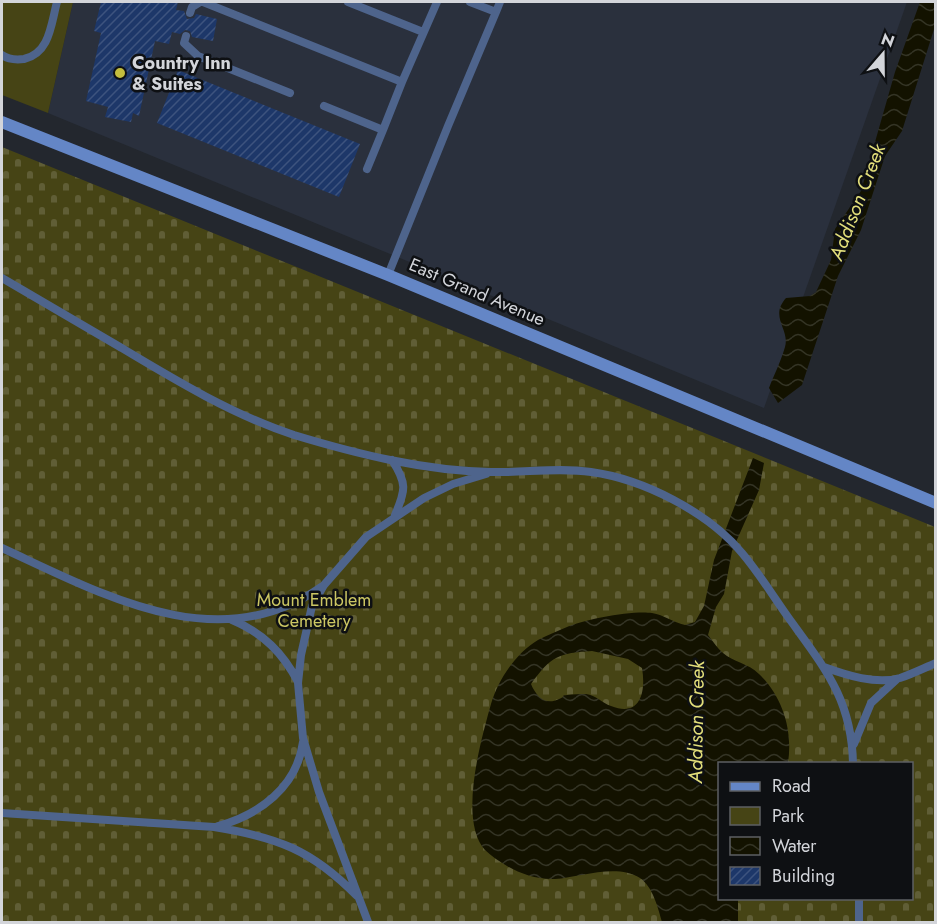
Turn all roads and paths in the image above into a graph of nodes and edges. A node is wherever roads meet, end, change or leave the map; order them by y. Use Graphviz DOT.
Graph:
graph roads {
  1 [pos="57,2"];
  2 [pos="201,2"];
  3 [pos="348,2"];
  4 [pos="437,2"];
  5 [pos="470,2"];
  6 [pos="500,2"];
  7 [pos="496,12"];
  8 [pos="190,13"];
  9 [pos="423,32"];
  10 [pos="186,36"];
  11 [pos="2,55"];
  12 [pos="402,82"];
  13 [pos="290,93"];
  14 [pos="324,106"];
  15 [pos="2,122"];
  16 [pos="383,130"];
  17 [pos="367,169"];
  18 [pos="388,275"];
  19 [pos="2,278"];
  20 [pos="392,460"];
  21 [pos="491,472"];
  22 [pos="936,503"];
  23 [pos="395,516"];
  24 [pos="2,548"];
  25 [pos="324,585"];
  26 [pos="232,620"];
  27 [pos="936,663"];
  28 [pos="823,667"];
  29 [pos="898,678"];
  30 [pos="298,683"];
  31 [pos="303,738"];
  32 [pos="853,746"];
  33 [pos="853,762"];
  34 [pos="2,813"];
  35 [pos="214,827"];
  36 [pos="359,899"];
  37 [pos="859,900"];
  38 [pos="368,922"];
  39 [pos="859,922"];
  1 -- 11 [label="lane"];
  2 -- 8 [label="lane"];
  2 -- 12 [label="lane"];
  3 -- 9 [label="lane"];
  4 -- 9 [label="lane"];
  5 -- 7 [label="lane"];
  6 -- 7 [label="lane"];
  7 -- 18 [label="lane"];
  9 -- 12 [label="lane"];
  10 -- 13 [label="lane"];
  12 -- 16 [label="lane"];
  14 -- 16 [label="lane"];
  15 -- 18 [label="main road, East Grand Avenue"];
  16 -- 17 [label="lane"];
  18 -- 22 [label="main road, East Grand Avenue"];
  19 -- 20 [label="lane"];
  20 -- 21 [label="lane"];
  20 -- 23 [label="lane"];
  21 -- 23 [label="lane"];
  21 -- 28 [label="lane"];
  23 -- 25 [label="lane"];
  24 -- 26 [label="lane"];
  25 -- 26 [label="lane"];
  25 -- 30 [label="lane"];
  26 -- 30 [label="lane"];
  27 -- 29 [label="lane"];
  28 -- 29 [label="lane"];
  28 -- 32 [label="lane"];
  29 -- 32 [label="lane"];
  30 -- 31 [label="lane"];
  31 -- 35 [label="lane"];
  31 -- 36 [label="lane"];
  32 -- 33 [label="lane"];
  34 -- 35 [label="lane"];
  35 -- 36 [label="lane"];
  36 -- 38 [label="lane"];
  37 -- 39 [label="lane"];
}
